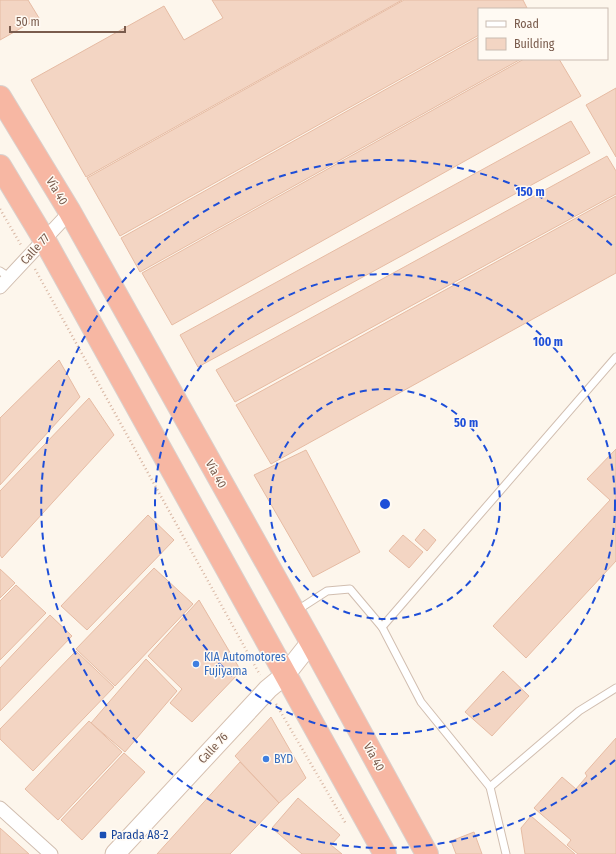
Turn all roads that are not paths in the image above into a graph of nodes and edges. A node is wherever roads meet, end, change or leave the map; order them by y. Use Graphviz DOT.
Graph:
graph roads {
  1 [pos="0,96"];
  2 [pos="0,166"];
  3 [pos="70,212"];
  4 [pos="44,239"];
  5 [pos="4,274"];
  6 [pos="0,287"];
  7 [pos="616,357"];
  8 [pos="294,612"];
  9 [pos="382,627"];
  10 [pos="311,642"];
  11 [pos="285,674"];
  12 [pos="616,688"];
  13 [pos="490,788"];
  14 [pos="0,808"];
  15 [pos="51,854"];
  16 [pos="115,854"];
  17 [pos="385,854"];
  18 [pos="427,854"];
  19 [pos="506,854"];
  1 -- 3 [label="highway, Vía 40"];
  2 -- 4 [label="highway"];
  3 -- 4 [label="street, Calle 77"];
  3 -- 8 [label="highway, Vía 40"];
  4 -- 5 [label="street, Calle 77"];
  4 -- 11 [label="highway"];
  5 -- 6 [label="street, Calle 77"];
  7 -- 9 [label="lane"];
  8 -- 9 [label="lane"];
  8 -- 10 [label="highway, Vía 40"];
  9 -- 13 [label="lane"];
  10 -- 11 [label="street, Calle 76"];
  10 -- 18 [label="highway, Vía 40"];
  11 -- 16 [label="street, Calle 76"];
  11 -- 17 [label="highway"];
  12 -- 13 [label="lane"];
  13 -- 19 [label="lane"];
  14 -- 15 [label="street"];
}
